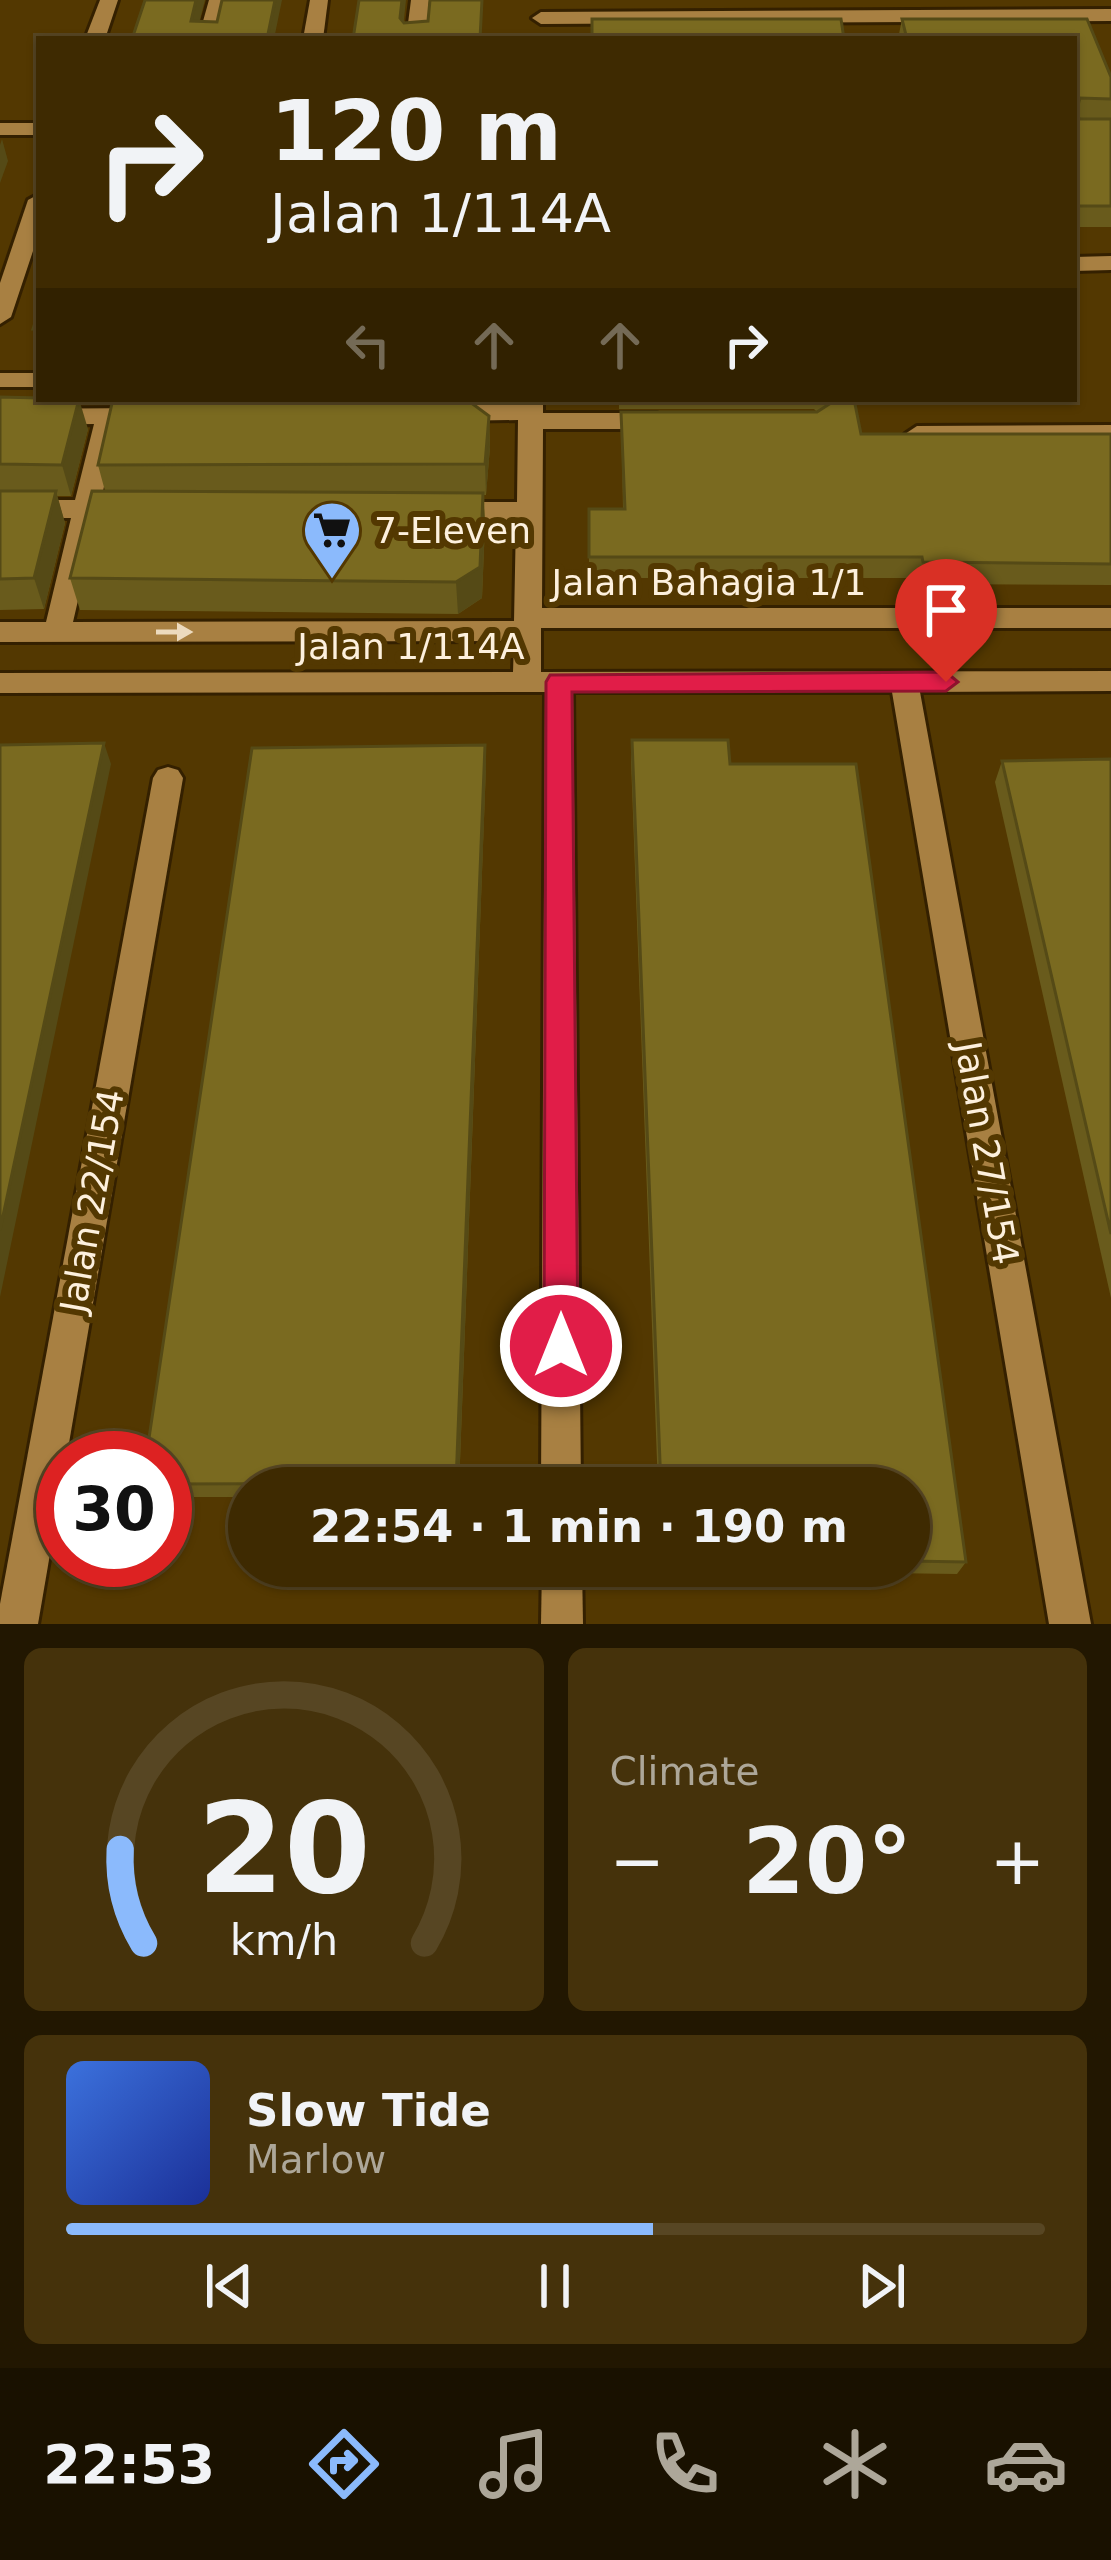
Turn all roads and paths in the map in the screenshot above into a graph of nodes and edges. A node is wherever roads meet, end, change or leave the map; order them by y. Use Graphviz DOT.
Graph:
graph roads {
  1 [pos="109,0"];
  2 [pos="218,0"];
  3 [pos="319,0"];
  4 [pos="420,0"];
  5 [pos="1111,15"];
  6 [pos="542,19"];
  7 [pos="96,36"];
  8 [pos="209,36"];
  9 [pos="313,36"];
  10 [pos="416,36"];
  11 [pos="0,129"];
  12 [pos="36,129"];
  13 [pos="36,209"];
  14 [pos="1111,263"];
  15 [pos="1077,264"];
  16 [pos="0,317"];
  17 [pos="0,380"];
  18 [pos="36,380"];
  19 [pos="531,411"];
  20 [pos="413,413"];
  21 [pos="0,416"];
  22 [pos="108,416"];
  23 [pos="178,416"];
  24 [pos="673,421"];
  25 [pos="1111,433"];
  26 [pos="917,434"];
  27 [pos="0,509"];
  28 [pos="86,509"];
  29 [pos="156,509"];
  30 [pos="412,510"];
  31 [pos="529,511"];
  32 [pos="1111,618"];
  33 [pos="527,624"];
  34 [pos="0,632"];
  35 [pos="56,632"];
  36 [pos="1111,681"];
  37 [pos="543,682"];
  38 [pos="904,682"];
  39 [pos="0,683"];
  40 [pos="167,778"];
  41 [pos="562,1467"];
  42 [pos="562,1587"];
  43 [pos="16,1624"];
  44 [pos="562,1624"];
  45 [pos="1070,1624"];
  1 -- 7 [label="street"];
  2 -- 8 [label="street"];
  3 -- 9 [label="street"];
  4 -- 10 [label="street"];
  5 -- 6 [label="street"];
  11 -- 12 [label="street"];
  13 -- 16 [label="street"];
  14 -- 15 [label="street"];
  17 -- 18 [label="street"];
  19 -- 20 [label="street"];
  19 -- 24 [label="street"];
  19 -- 31 [label="street"];
  21 -- 22 [label="street"];
  22 -- 23 [label="street"];
  22 -- 28 [label="street"];
  25 -- 26 [label="street"];
  27 -- 28 [label="street"];
  28 -- 29 [label="street"];
  28 -- 35 [label="street"];
  30 -- 31 [label="street"];
  31 -- 33 [label="street"];
  32 -- 33 [label="street, Jalan Bahagia 1/1"];
  35 -- 33 [label="street, Jalan Bahagia 1/1, one-way"];
  33 -- 37 [label="street"];
  34 -- 35 [label="street, Jalan Bahagia 1/1"];
  36 -- 38 [label="street, Jalan 1/114A"];
  37 -- 38 [label="street, Jalan 1/114A"];
  37 -- 39 [label="street, Jalan 1/114A"];
  37 -- 41 [label="street"];
  38 -- 45 [label="street, Jalan 27/154"];
  40 -- 43 [label="street, Jalan 22/154"];
  42 -- 44 [label="street"];
}
